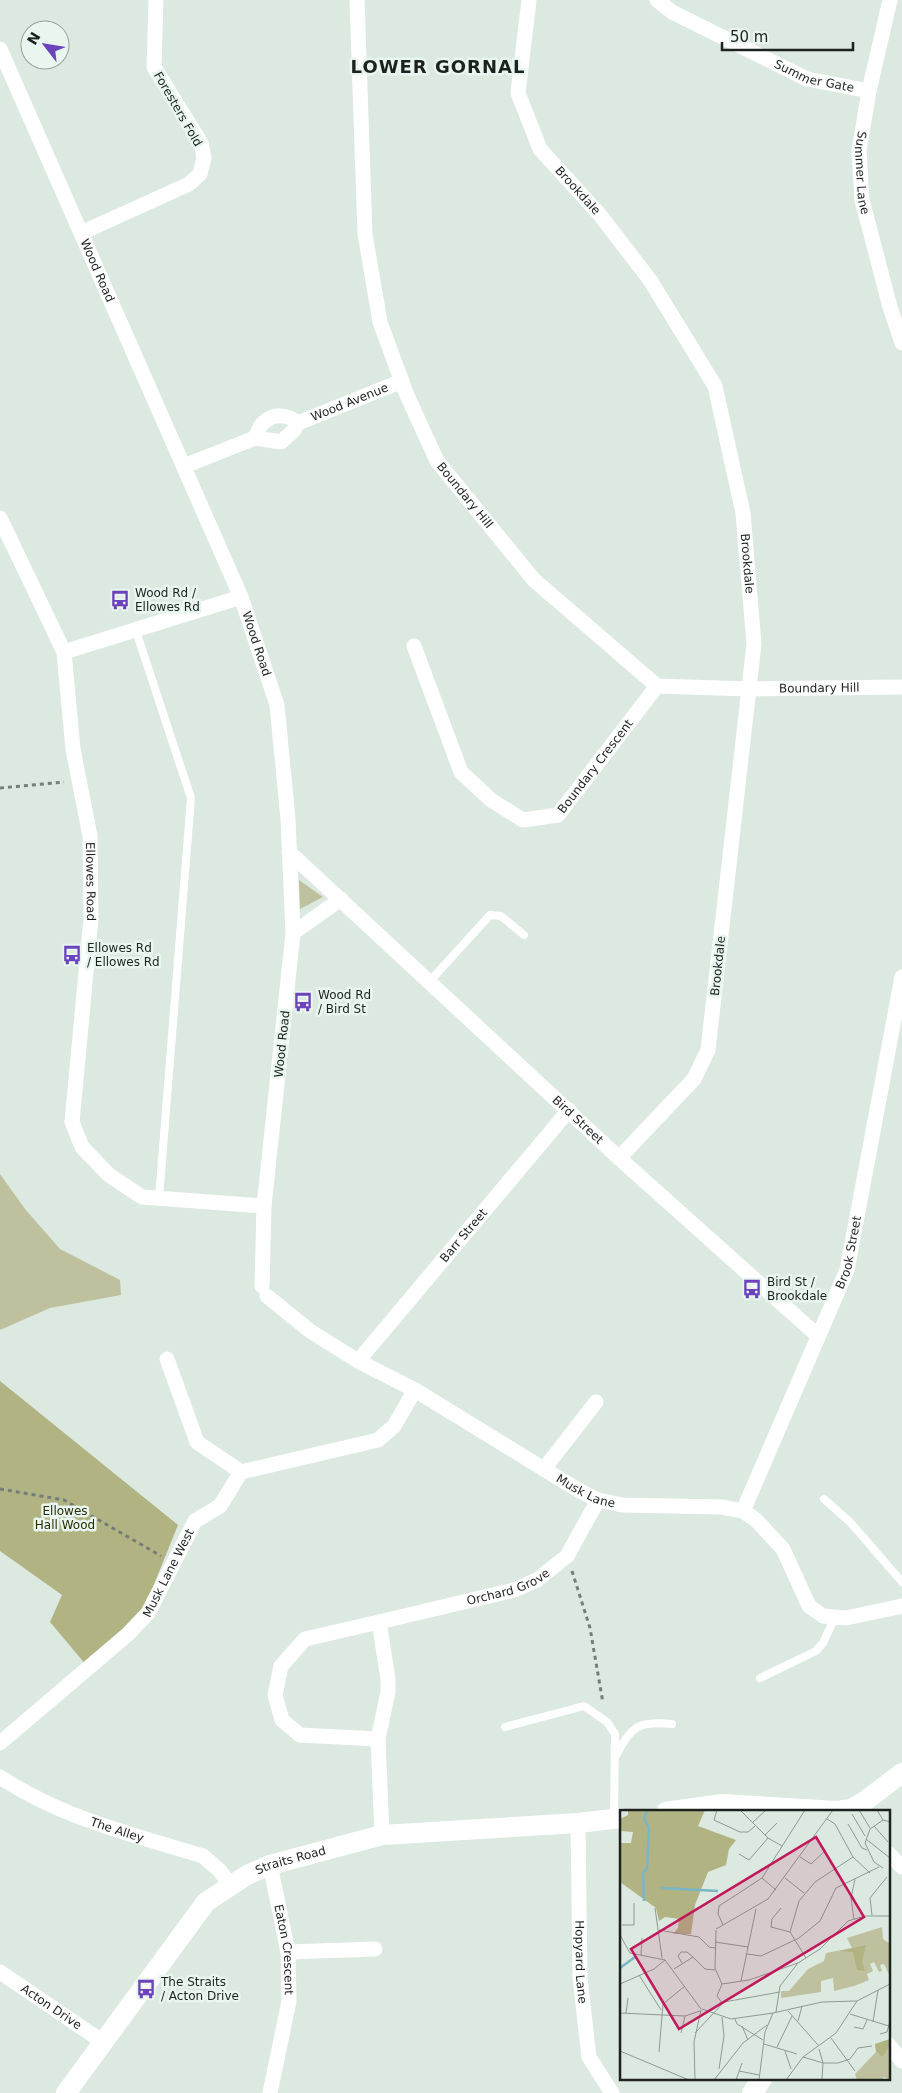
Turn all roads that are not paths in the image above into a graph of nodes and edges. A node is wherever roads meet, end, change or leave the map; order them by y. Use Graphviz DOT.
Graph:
graph roads {
  1 [pos="156,0"];
  2 [pos="357,0"];
  3 [pos="529,0"];
  4 [pos="657,0"];
  5 [pos="890,0"];
  6 [pos="0,49"];
  7 [pos="868,91"];
  8 [pos="81,233"];
  9 [pos="896,305"];
  10 [pos="902,343"];
  11 [pos="402,381"];
  12 [pos="298,423"];
  13 [pos="255,438"];
  14 [pos="184,466"];
  15 [pos="0,518"];
  16 [pos="241,597"];
  17 [pos="135,628"];
  18 [pos="414,646"];
  19 [pos="64,652"];
  20 [pos="657,686"];
  21 [pos="902,687"];
  22 [pos="749,689"];
  23 [pos="289,852"];
  24 [pos="341,899"];
  25 [pos="293,932"];
  26 [pos="524,935"];
  27 [pos="902,977"];
  28 [pos="430,981"];
  29 [pos="569,1110"];
  30 [pos="619,1158"];
  31 [pos="159,1198"];
  32 [pos="264,1206"];
  33 [pos="265,1291"];
  34 [pos="818,1336"];
  35 [pos="167,1359"];
  36 [pos="358,1361"];
  37 [pos="416,1390"];
  38 [pos="596,1402"];
  39 [pos="544,1470"];
  40 [pos="241,1472"];
  41 [pos="824,1499"];
  42 [pos="598,1500"];
  43 [pos="743,1511"];
  44 [pos="902,1582"];
  45 [pos="902,1606"];
  46 [pos="835,1617"];
  47 [pos="379,1622"];
  48 [pos="760,1678"];
  49 [pos="672,1724"];
  50 [pos="505,1727"];
  51 [pos="378,1739"];
  52 [pos="0,1743"];
  53 [pos="616,1756"];
  54 [pos="902,1773"];
  55 [pos="0,1777"];
  56 [pos="680,1810"];
  57 [pos="821,1810"];
  58 [pos="852,1810"];
  59 [pos="618,1818"];
  60 [pos="578,1824"];
  61 [pos="382,1835"];
  62 [pos="890,1855"];
  63 [pos="270,1865"];
  64 [pos="902,1867"];
  65 [pos="230,1884"];
  66 [pos="375,1949"];
  67 [pos="288,1952"];
  68 [pos="0,1972"];
  69 [pos="103,2042"];
  70 [pos="890,2046"];
  71 [pos="902,2061"];
  72 [pos="761,2080"];
  73 [pos="66,2093"];
  74 [pos="270,2093"];
  75 [pos="612,2093"];
  76 [pos="752,2093"];
  1 -- 8 [label="street, Foresters Fold"];
  2 -- 11 [label="street, Boundary Hill"];
  3 -- 22 [label="street, Brookdale"];
  4 -- 7 [label="street, Summer Gate"];
  5 -- 7 [label="street, Summer Lane"];
  6 -- 8 [label="street, Wood Road"];
  7 -- 9 [label="street, Summer Lane"];
  8 -- 14 [label="street, Wood Road"];
  9 -- 10 [label="street, Summer Lane"];
  11 -- 12 [label="street, Wood Avenue"];
  11 -- 20 [label="street, Boundary Hill"];
  12 -- 13 [label="street, Wood Avenue"];
  12 -- 13 [label="street, Wood Avenue"];
  13 -- 14 [label="street, Wood Avenue"];
  14 -- 16 [label="street, Wood Road"];
  15 -- 19 [label="street, Ellowes Road"];
  16 -- 17 [label="street"];
  16 -- 23 [label="street, Wood Road"];
  17 -- 19 [label="street"];
  17 -- 31 [label="lane"];
  18 -- 20 [label="street, Boundary Crescent"];
  19 -- 31 [label="street, Ellowes Road"];
  20 -- 22 [label="street, Boundary Hill"];
  21 -- 22 [label="street, Boundary Hill"];
  22 -- 30 [label="street, Brookdale"];
  23 -- 24 [label="street, Bird Street"];
  23 -- 25 [label="street, Wood Road"];
  24 -- 25 [label="street"];
  24 -- 28 [label="street, Bird Street"];
  25 -- 32 [label="street, Wood Road"];
  26 -- 28 [label="lane"];
  27 -- 34 [label="street, Brook Street"];
  28 -- 29 [label="street, Bird Street"];
  29 -- 30 [label="street, Bird Street"];
  29 -- 36 [label="street, Barr Street"];
  30 -- 34 [label="street, Bird Street"];
  31 -- 32 [label="street, Ellowes Road"];
  32 -- 33 [label="street, Wood Road"];
  33 -- 36 [label="street, Musk Lane"];
  34 -- 43 [label="street, Brook Street"];
  35 -- 40 [label="street"];
  36 -- 37 [label="street, Musk Lane"];
  37 -- 39 [label="street, Musk Lane"];
  37 -- 40 [label="street"];
  38 -- 39 [label="street"];
  39 -- 42 [label="street, Musk Lane"];
  40 -- 52 [label="street, Musk Lane West"];
  41 -- 44 [label="lane"];
  42 -- 43 [label="street, Musk Lane"];
  42 -- 47 [label="street, Orchard Grove"];
  43 -- 46 [label="street, Musk Lane"];
  45 -- 46 [label="street, Musk Lane"];
  46 -- 48 [label="lane"];
  47 -- 51 [label="street"];
  47 -- 51 [label="street, Orchard Grove"];
  49 -- 53 [label="lane"];
  50 -- 53 [label="lane"];
  51 -- 61 [label="street"];
  53 -- 59 [label="lane"];
  54 -- 58 [label="street"];
  55 -- 65 [label="street, The Alley"];
  56 -- 57 [label="street"];
  59 -- 60 [label="street, Straits Road"];
  60 -- 61 [label="street, Straits Road"];
  60 -- 75 [label="street, Hopyard Lane"];
  61 -- 63 [label="street, Straits Road"];
  62 -- 64 [label="street"];
  63 -- 65 [label="street, Straits Road"];
  63 -- 67 [label="street, Eaton Crescent"];
  65 -- 69 [label="street, Straits Road"];
  66 -- 67 [label="street"];
  67 -- 74 [label="street, Eaton Crescent"];
  68 -- 69 [label="street, Acton Drive"];
  69 -- 73 [label="street, Straits Road"];
  70 -- 71 [label="street"];
  72 -- 76 [label="street"];
}
